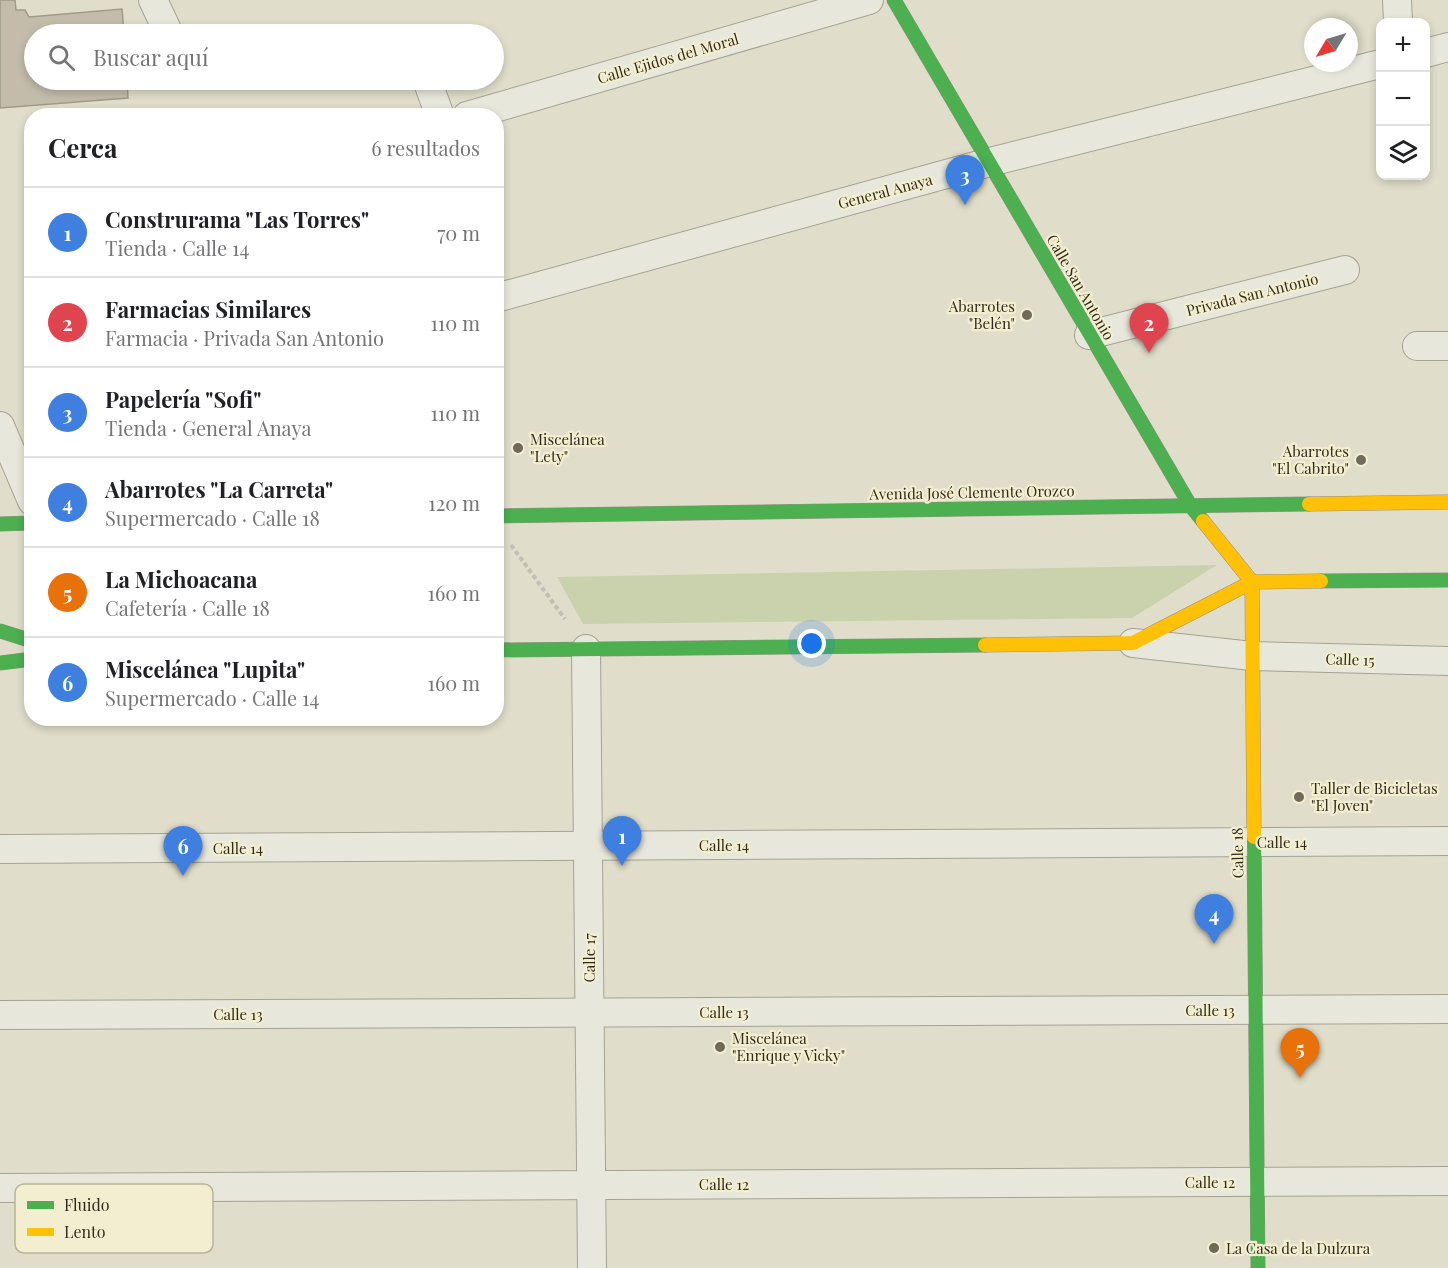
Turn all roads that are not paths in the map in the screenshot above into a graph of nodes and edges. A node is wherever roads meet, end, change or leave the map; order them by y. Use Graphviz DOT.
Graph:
graph roads {
  1 [pos="153,0"];
  2 [pos="869,0"];
  3 [pos="894,0"];
  4 [pos="1397,0"];
  5 [pos="1398,18"];
  6 [pos="164,24"];
  7 [pos="1448,47"];
  8 [pos="1430,52"];
  9 [pos="1376,65"];
  10 [pos="431,90"];
  11 [pos="437,108"];
  12 [pos="495,108"];
  13 [pos="990,162"];
  14 [pos="1345,270"];
  15 [pos="504,296"];
  16 [pos="1089,335"];
  17 [pos="1417,346"];
  18 [pos="1448,346"];
  19 [pos="0,426"];
  20 [pos="24,482"];
  21 [pos="1448,502"];
  22 [pos="1190,506"];
  23 [pos="504,516"];
  24 [pos="24,523"];
  25 [pos="0,524"];
  26 [pos="1448,580"];
  27 [pos="1252,582"];
  28 [pos="0,631"];
  29 [pos="24,638"];
  30 [pos="1133,643"];
  31 [pos="586,649"];
  32 [pos="504,650"];
  33 [pos="1252,656"];
  34 [pos="24,660"];
  35 [pos="1448,661"];
  36 [pos="0,663"];
  37 [pos="1448,841"];
  38 [pos="1254,842"];
  39 [pos="588,846"];
  40 [pos="0,849"];
  41 [pos="1448,1009"];
  42 [pos="1256,1010"];
  43 [pos="590,1013"];
  44 [pos="0,1015"];
  45 [pos="1448,1181"];
  46 [pos="1257,1182"];
  47 [pos="591,1185"];
  48 [pos="213,1187"];
  49 [pos="0,1188"];
  50 [pos="15,1188"];
  51 [pos="592,1268"];
  52 [pos="1258,1268"];
  1 -- 6 [label="street"];
  2 -- 12 [label="street, Calle Ejidos del Moral"];
  3 -- 13 [label="street, Calle San Antonio"];
  4 -- 5 [label="street"];
  7 -- 8 [label="street"];
  9 -- 13 [label="street, General Anaya"];
  10 -- 11 [label="street"];
  13 -- 15 [label="street, General Anaya"];
  13 -- 16 [label="street, Calle San Antonio"];
  14 -- 16 [label="street, Privada San Antonio"];
  16 -- 22 [label="street, Calle San Antonio"];
  17 -- 18 [label="street"];
  19 -- 20 [label="street"];
  21 -- 22 [label="street, Avenida José Clemente Orozco"];
  22 -- 23 [label="street, Avenida José Clemente Orozco"];
  22 -- 27 [label="street, Calle San Antonio"];
  24 -- 25 [label="street"];
  26 -- 27 [label="street"];
  27 -- 30 [label="street"];
  27 -- 33 [label="street, Calle 18"];
  28 -- 29 [label="street"];
  30 -- 31 [label="street"];
  30 -- 33 [label="street, Calle 15"];
  31 -- 32 [label="street"];
  31 -- 39 [label="street, Calle 17"];
  33 -- 35 [label="street, Calle 15"];
  33 -- 38 [label="street, Calle 18"];
  34 -- 36 [label="street"];
  37 -- 38 [label="street, Calle 14"];
  38 -- 39 [label="street, Calle 14"];
  38 -- 42 [label="street, Calle 18"];
  39 -- 40 [label="street, Calle 14"];
  39 -- 43 [label="street, Calle 17"];
  41 -- 42 [label="street, Calle 13"];
  42 -- 43 [label="street, Calle 13"];
  42 -- 46 [label="street, Calle 18"];
  43 -- 44 [label="street, Calle 13"];
  43 -- 47 [label="street, Calle 17"];
  45 -- 46 [label="street, Calle 12"];
  46 -- 47 [label="street, Calle 12"];
  46 -- 52 [label="street, Calle 18"];
  47 -- 48 [label="street, Calle 12"];
  47 -- 51 [label="street, Calle 17"];
  49 -- 50 [label="street, Calle 12"];
}
